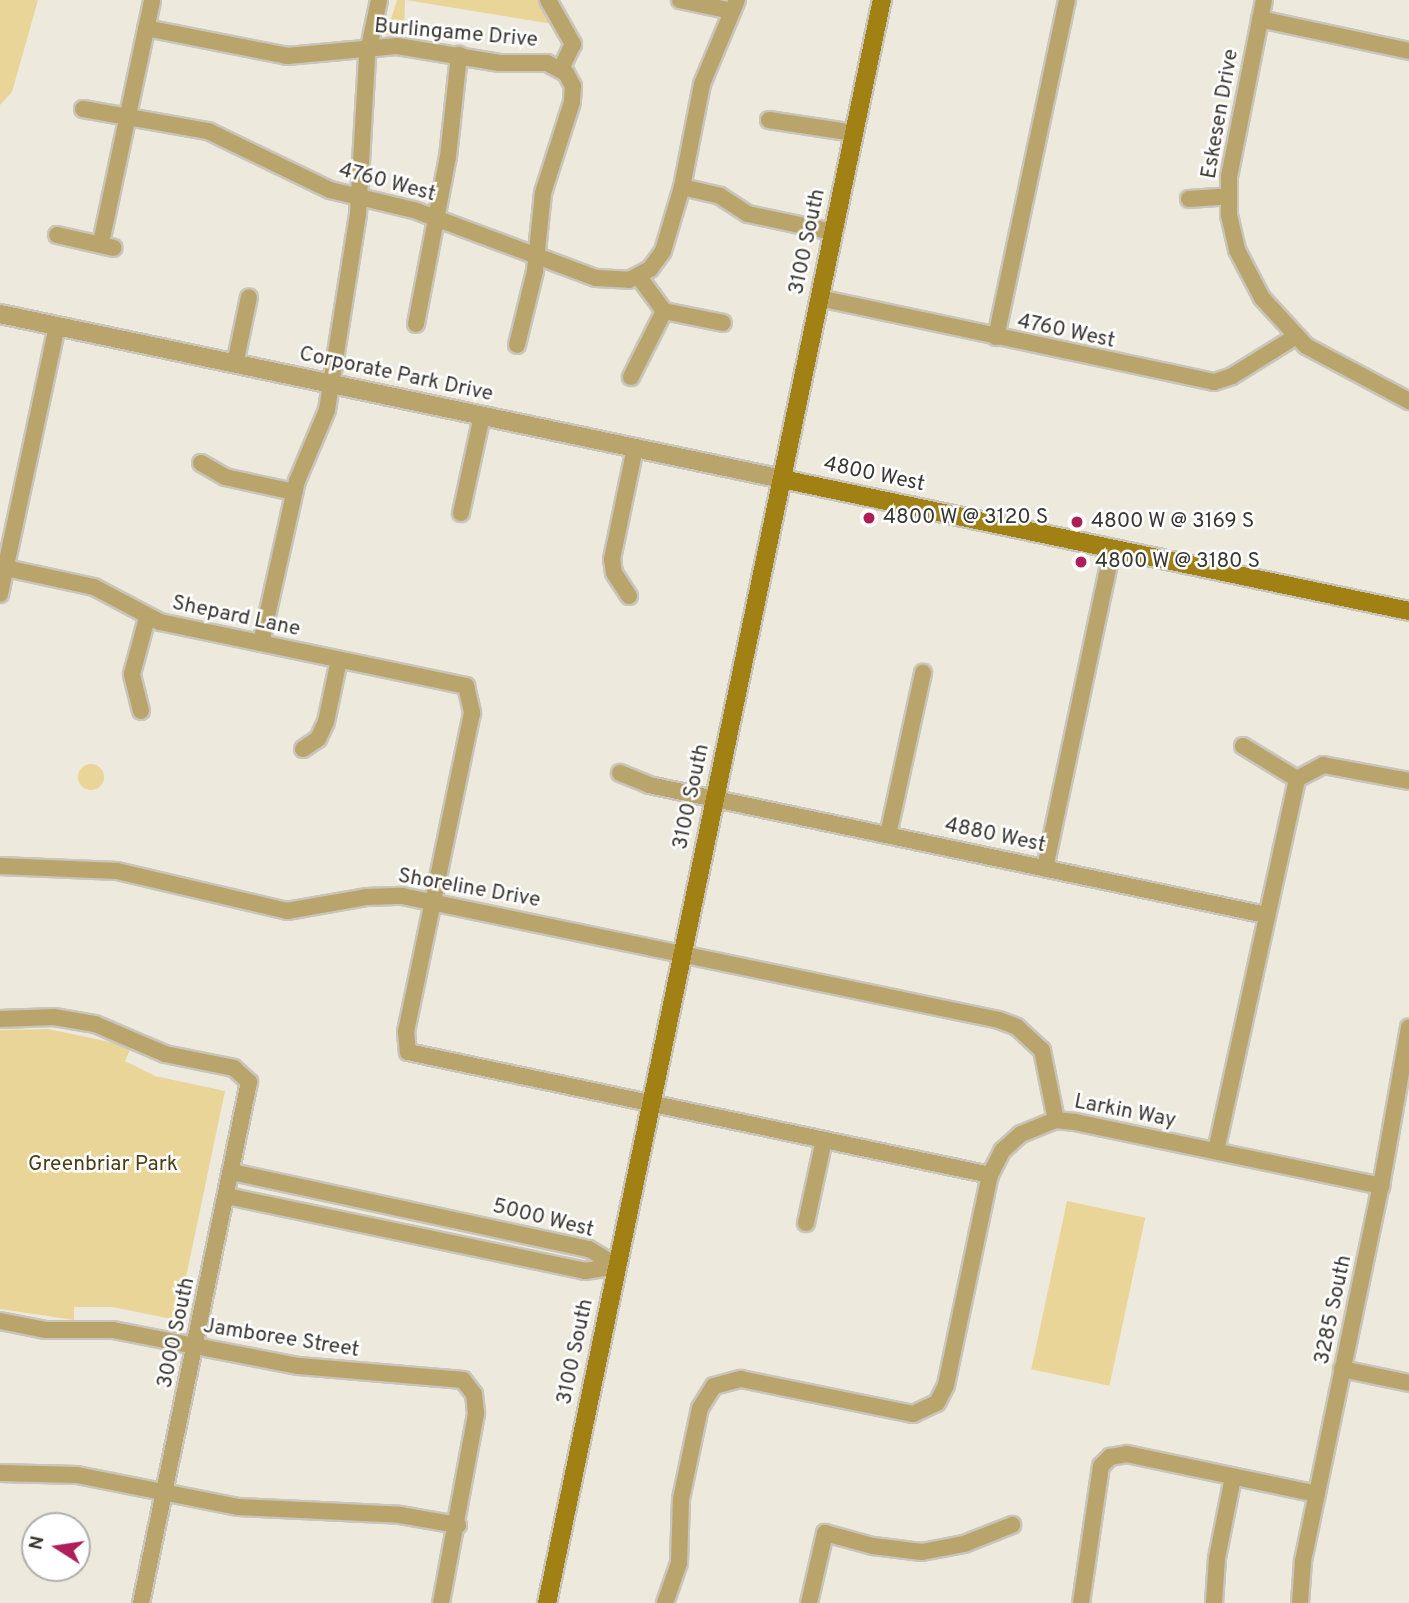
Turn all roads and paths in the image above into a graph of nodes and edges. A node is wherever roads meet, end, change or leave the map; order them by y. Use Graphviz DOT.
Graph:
graph roads {
  1 [pos="152,0"];
  2 [pos="379,0"];
  3 [pos="548,0"];
  4 [pos="680,0"];
  5 [pos="882,0"];
  6 [pos="1068,0"];
  7 [pos="1264,0"];
  8 [pos="735,6"];
  9 [pos="1259,19"];
  10 [pos="146,28"];
  11 [pos="369,46"];
  12 [pos="1409,51"];
  13 [pos="459,55"];
  14 [pos="561,69"];
  15 [pos="83,109"];
  16 [pos="127,117"];
  17 [pos="769,120"];
  18 [pos="854,133"];
  19 [pos="682,187"];
  20 [pos="360,197"];
  21 [pos="1228,197"];
  22 [pos="1189,199"];
  23 [pos="437,218"];
  24 [pos="833,232"];
  25 [pos="57,235"];
  26 [pos="537,259"];
  27 [pos="639,277"];
  28 [pos="249,297"];
  29 [pos="819,298"];
  30 [pos="664,311"];
  31 [pos="0,314"];
  32 [pos="723,323"];
  33 [pos="416,324"];
  34 [pos="57,326"];
  35 [pos="996,337"];
  36 [pos="1295,337"];
  37 [pos="517,345"];
  38 [pos="235,364"];
  39 [pos="632,377"];
  40 [pos="330,384"];
  41 [pos="1409,401"];
  42 [pos="482,416"];
  43 [pos="635,448"];
  44 [pos="201,463"];
  45 [pos="782,479"];
  46 [pos="294,492"];
  47 [pos="461,513"];
  48 [pos="1112,549"];
  49 [pos="6,568"];
  50 [pos="0,594"];
  51 [pos="629,596"];
  52 [pos="1409,611"];
  53 [pos="147,618"];
  54 [pos="261,643"];
  55 [pos="339,660"];
  56 [pos="923,673"];
  57 [pos="141,711"];
  58 [pos="1243,746"];
  59 [pos="303,749"];
  60 [pos="620,773"];
  61 [pos="1297,779"];
  62 [pos="1409,780"];
  63 [pos="714,799"];
  64 [pos="888,835"];
  65 [pos="0,866"];
  66 [pos="1045,868"];
  67 [pos="432,901"];
  68 [pos="1266,915"];
  69 [pos="682,953"];
  70 [pos="0,1019"];
  71 [pos="1409,1027"];
  72 [pos="651,1103"];
  73 [pos="1056,1120"];
  74 [pos="824,1140"];
  75 [pos="1216,1152"];
  76 [pos="232,1172"];
  77 [pos="990,1175"];
  78 [pos="1381,1186"];
  79 [pos="227,1196"];
  80 [pos="806,1223"];
  81 [pos="617,1266"];
  82 [pos="0,1321"];
  83 [pos="195,1347"];
  84 [pos="1342,1369"];
  85 [pos="1409,1383"];
  86 [pos="0,1474"];
  87 [pos="1233,1477"];
  88 [pos="164,1493"];
  89 [pos="1317,1494"];
  90 [pos="458,1525"];
  91 [pos="1012,1525"];
  92 [pos="141,1603"];
  93 [pos="442,1603"];
  94 [pos="547,1603"];
  95 [pos="665,1603"];
  96 [pos="809,1603"];
  97 [pos="1081,1603"];
  98 [pos="1214,1603"];
  99 [pos="1300,1603"];
  1 -- 10 [label="street"];
  2 -- 11 [label="street"];
  3 -- 14 [label="street"];
  4 -- 8 [label="street"];
  5 -- 18 [label="main road, 3100 South"];
  6 -- 35 [label="street"];
  7 -- 9 [label="street, Eskesen Drive"];
  8 -- 19 [label="street"];
  9 -- 12 [label="street"];
  9 -- 21 [label="street, Eskesen Drive"];
  10 -- 11 [label="street, Burlingame Drive"];
  10 -- 16 [label="street"];
  11 -- 13 [label="street, Burlingame Drive"];
  11 -- 20 [label="street"];
  13 -- 14 [label="street, Burlingame Drive"];
  13 -- 23 [label="street"];
  14 -- 26 [label="street, Burlingame Drive"];
  15 -- 16 [label="street, 4760 West"];
  16 -- 20 [label="street, 4760 West"];
  16 -- 25 [label="street"];
  17 -- 18 [label="street"];
  18 -- 24 [label="main road, 3100 South"];
  19 -- 24 [label="street"];
  19 -- 27 [label="street"];
  20 -- 23 [label="street, 4760 West"];
  20 -- 40 [label="street"];
  21 -- 22 [label="street"];
  21 -- 36 [label="street, Eskesen Drive"];
  23 -- 26 [label="street, 4760 West"];
  23 -- 33 [label="street"];
  24 -- 29 [label="main road, 3100 South"];
  26 -- 27 [label="street, 4760 West"];
  26 -- 37 [label="street, Burlingame Drive"];
  27 -- 30 [label="street"];
  28 -- 38 [label="street"];
  29 -- 35 [label="street, 4760 West"];
  29 -- 45 [label="main road, 3100 South"];
  30 -- 32 [label="street"];
  30 -- 39 [label="street"];
  31 -- 34 [label="street, Corporate Park Drive"];
  34 -- 38 [label="street, Corporate Park Drive"];
  34 -- 49 [label="street"];
  35 -- 36 [label="street, 4760 West"];
  36 -- 41 [label="street, Eskesen Drive"];
  38 -- 40 [label="street, Corporate Park Drive"];
  40 -- 42 [label="street, Corporate Park Drive"];
  40 -- 46 [label="street"];
  42 -- 43 [label="street, Corporate Park Drive"];
  42 -- 47 [label="street"];
  43 -- 45 [label="street, Corporate Park Drive"];
  43 -- 51 [label="street"];
  44 -- 46 [label="street"];
  45 -- 48 [label="main road, 4800 West"];
  45 -- 63 [label="main road, 3100 South"];
  46 -- 54 [label="street"];
  48 -- 52 [label="main road, 4800 West"];
  48 -- 66 [label="street"];
  49 -- 50 [label="street"];
  49 -- 53 [label="street, Shepard Lane"];
  53 -- 54 [label="street, Shepard Lane"];
  53 -- 57 [label="street"];
  54 -- 55 [label="street, Shepard Lane"];
  55 -- 59 [label="street"];
  55 -- 67 [label="street, Shepard Lane"];
  56 -- 64 [label="street"];
  58 -- 61 [label="street"];
  60 -- 63 [label="street, 4880 West"];
  61 -- 62 [label="street"];
  61 -- 68 [label="street"];
  63 -- 64 [label="street, 4880 West"];
  63 -- 69 [label="main road, 3100 South"];
  64 -- 66 [label="street, 4880 West"];
  65 -- 67 [label="street, Shoreline Drive"];
  66 -- 68 [label="street, 4880 West"];
  67 -- 69 [label="street, Shoreline Drive"];
  67 -- 72 [label="street"];
  68 -- 75 [label="street"];
  69 -- 72 [label="main road, 3100 South"];
  69 -- 73 [label="street, Shoreline Drive"];
  70 -- 76 [label="street, 3000 South"];
  71 -- 78 [label="street, 3285 South"];
  72 -- 74 [label="street"];
  72 -- 81 [label="main road, 3100 South"];
  73 -- 75 [label="street, Larkin Way"];
  73 -- 77 [label="street, Larkin Way"];
  74 -- 77 [label="street"];
  74 -- 80 [label="street"];
  75 -- 78 [label="street, Larkin Way"];
  76 -- 79 [label="street, 3000 South"];
  76 -- 81 [label="street, 5000 West"];
  77 -- 95 [label="street, Larkin Way"];
  78 -- 84 [label="street, 3285 South"];
  79 -- 81 [label="street, 5000 West"];
  79 -- 83 [label="street, 3000 South"];
  81 -- 94 [label="main road, 3100 South"];
  82 -- 83 [label="street, Jamboree Street"];
  83 -- 88 [label="street, 3000 South"];
  83 -- 90 [label="street, Jamboree Street"];
  84 -- 85 [label="street"];
  84 -- 89 [label="street, 3285 South"];
  86 -- 88 [label="street"];
  87 -- 89 [label="street"];
  87 -- 97 [label="street"];
  87 -- 98 [label="street"];
  88 -- 90 [label="street"];
  88 -- 92 [label="street, 3000 South"];
  89 -- 99 [label="street, 3285 South"];
  90 -- 93 [label="street"];
  91 -- 96 [label="street"];
}
